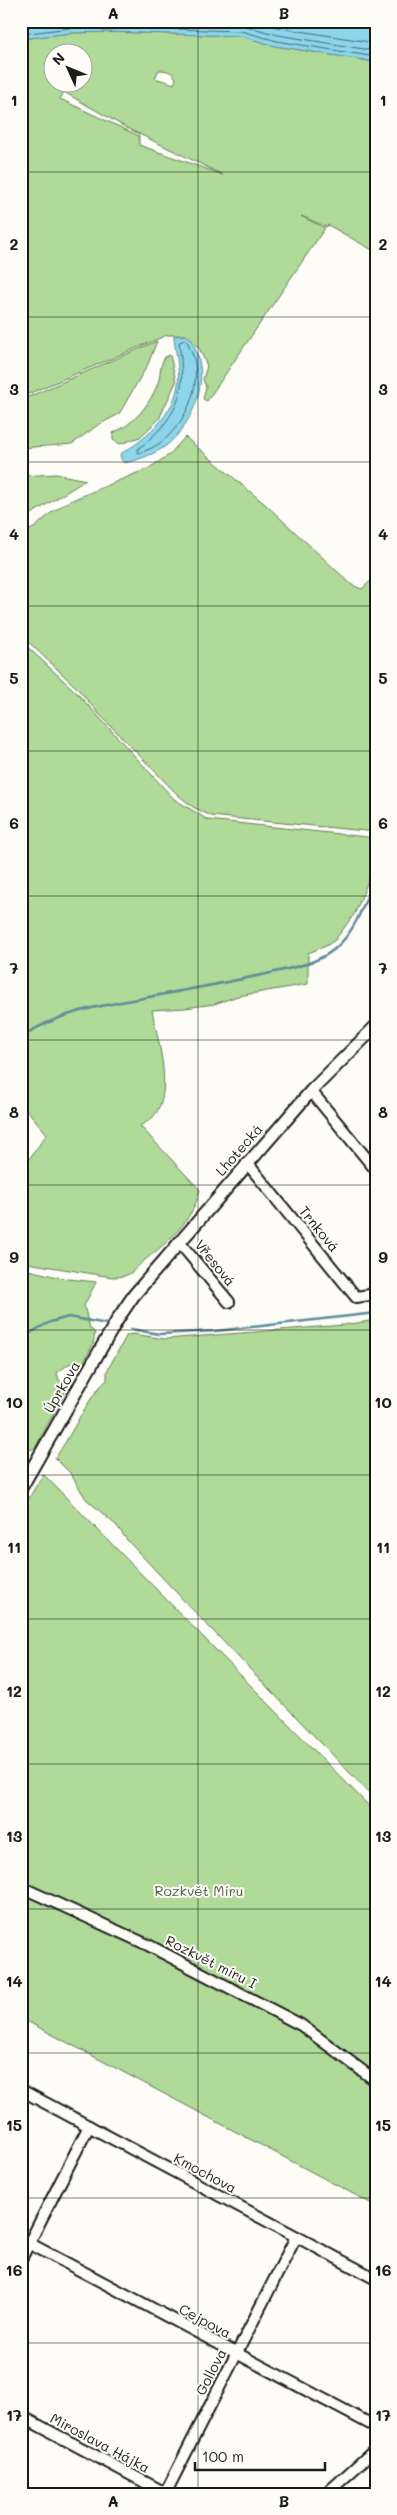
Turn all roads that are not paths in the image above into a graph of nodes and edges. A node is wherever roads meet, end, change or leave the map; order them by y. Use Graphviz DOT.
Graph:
graph roads {
  1 [pos="376,1026"];
  2 [pos="311,1091"];
  3 [pos="247,1163"];
  4 [pos="376,1170"];
  5 [pos="179,1242"];
  6 [pos="376,1294"];
  7 [pos="130,1301"];
  8 [pos="229,1302"];
  9 [pos="21,1488"];
  10 [pos="21,1887"];
  11 [pos="376,2081"];
  12 [pos="21,2090"];
  13 [pos="89,2126"];
  14 [pos="296,2236"];
  15 [pos="25,2241"];
  16 [pos="21,2259"];
  17 [pos="376,2279"];
  18 [pos="236,2353"];
  19 [pos="21,2416"];
  20 [pos="376,2428"];
  21 [pos="376,2449"];
  22 [pos="166,2494"];
  23 [pos="326,2494"];
  1 -- 2 [label="street, Lhotecká"];
  2 -- 3 [label="street, Lhotecká"];
  2 -- 4 [label="street"];
  3 -- 5 [label="street, Lhotecká"];
  3 -- 6 [label="street, Trnková"];
  5 -- 7 [label="street, Lhotecká"];
  5 -- 8 [label="street, Vřesová"];
  7 -- 9 [label="street, Úprkova"];
  10 -- 11 [label="street, Rozkvět míru I"];
  12 -- 13 [label="street, Kmochova"];
  13 -- 14 [label="street, Kmochova"];
  13 -- 15 [label="street"];
  14 -- 17 [label="street, Kmochova"];
  14 -- 18 [label="street, Gollova"];
  15 -- 16 [label="street"];
  15 -- 18 [label="street, Cejpova"];
  18 -- 20 [label="street, Cejpova"];
  18 -- 22 [label="street, Gollova"];
  19 -- 22 [label="street, Miroslava Hájka"];
  21 -- 23 [label="street"];
}
